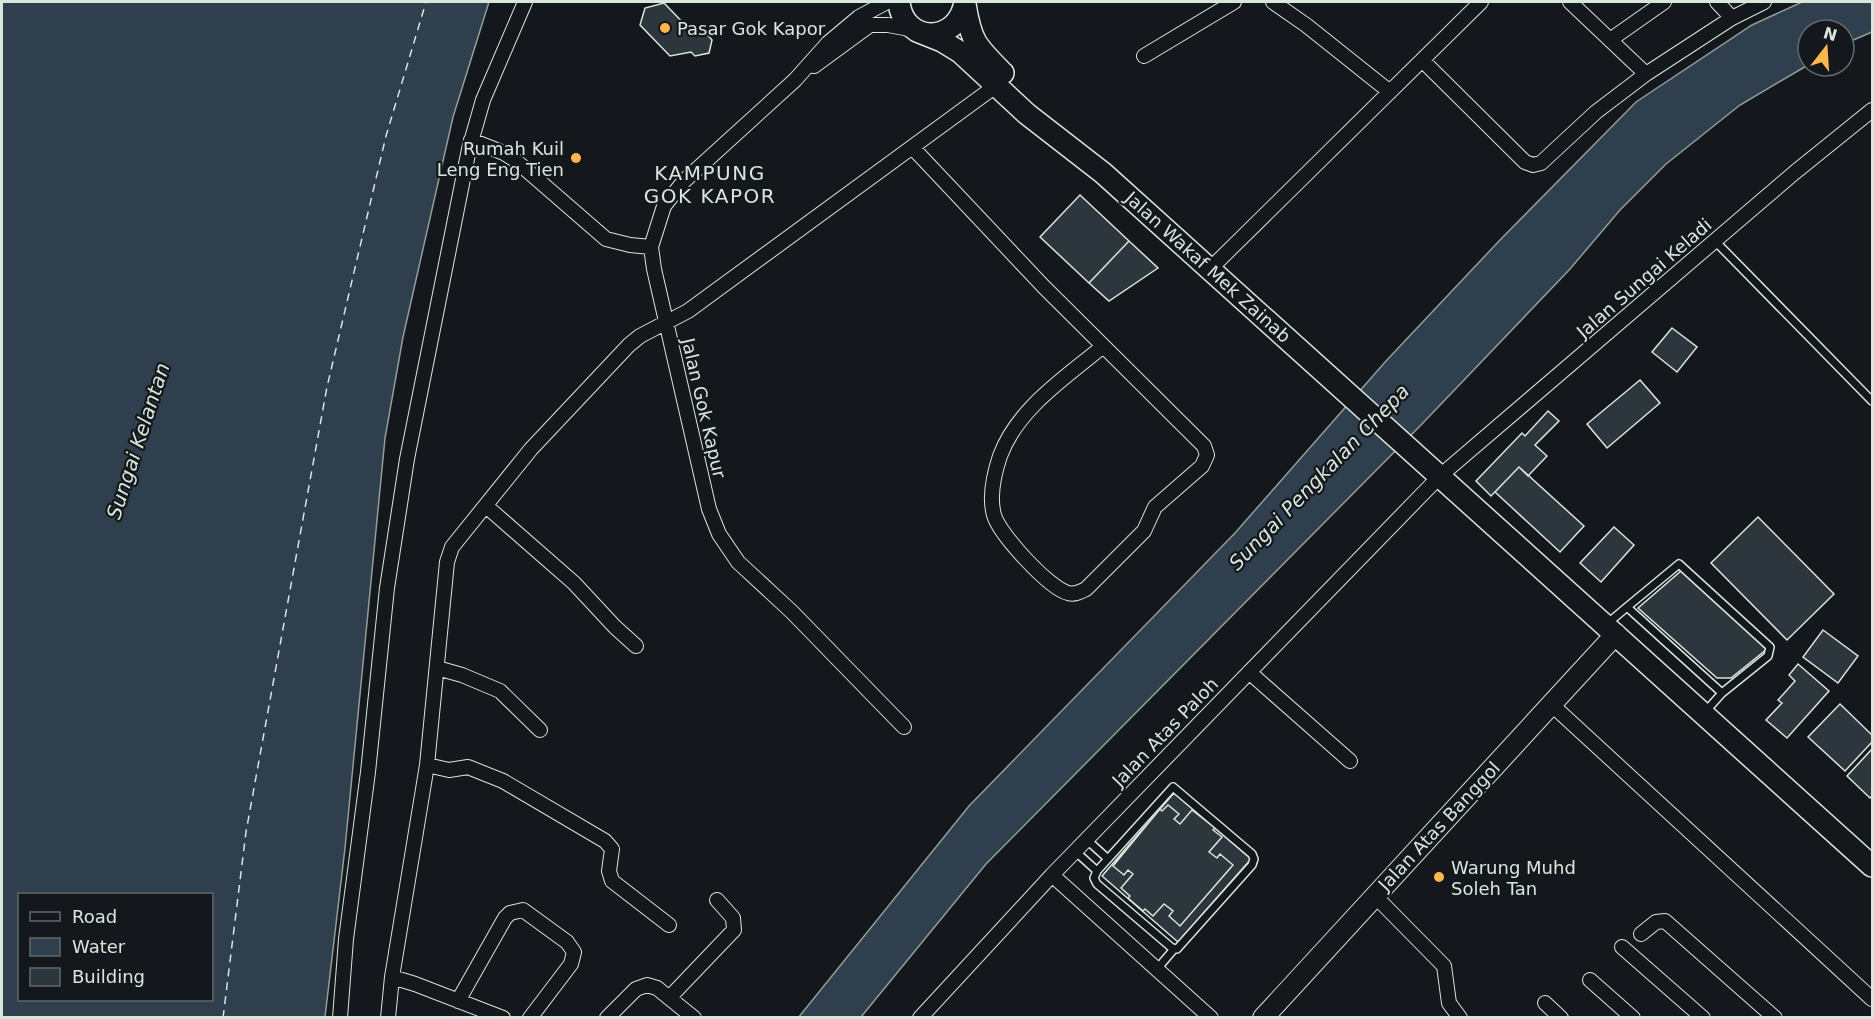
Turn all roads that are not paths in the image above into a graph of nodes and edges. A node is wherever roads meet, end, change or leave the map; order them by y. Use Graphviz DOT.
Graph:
graph roads {
  1 [pos="525,2"];
  2 [pos="887,2"];
  3 [pos="899,2"];
  4 [pos="1234,2"];
  5 [pos="1273,2"];
  6 [pos="1570,2"];
  7 [pos="1664,2"];
  8 [pos="1717,2"];
  9 [pos="1764,2"];
  10 [pos="965,3"];
  11 [pos="1477,3"];
  12 [pos="1732,18"];
  13 [pos="917,31"];
  14 [pos="1610,40"];
  15 [pos="1144,56"];
  16 [pos="1422,60"];
  17 [pos="1646,74"];
  18 [pos="795,80"];
  19 [pos="997,85"];
  20 [pos="1389,92"];
  21 [pos="1872,110"];
  22 [pos="471,140"];
  23 [pos="912,147"];
  24 [pos="1103,173"];
  25 [pos="1715,241"];
  26 [pos="651,247"];
  27 [pos="1210,269"];
  28 [pos="666,324"];
  29 [pos="1102,347"];
  30 [pos="1872,401"];
  31 [pos="1440,476"];
  32 [pos="486,506"];
  33 [pos="1627,607"];
  34 [pos="1611,629"];
  35 [pos="636,646"];
  36 [pos="436,668"];
  37 [pos="1249,672"];
  38 [pos="1722,693"];
  39 [pos="1551,704"];
  40 [pos="1704,713"];
  41 [pos="904,727"];
  42 [pos="540,730"];
  43 [pos="1350,761"];
  44 [pos="427,765"];
  45 [pos="1086,839"];
  46 [pos="1075,851"];
  47 [pos="1108,859"];
  48 [pos="1870,860"];
  49 [pos="1097,872"];
  50 [pos="1052,875"];
  51 [pos="1375,896"];
  52 [pos="717,900"];
  53 [pos="669,925"];
  54 [pos="1641,934"];
  55 [pos="1622,947"];
  56 [pos="1174,949"];
  57 [pos="1157,969"];
  58 [pos="392,977"];
  59 [pos="1590,980"];
  60 [pos="669,998"];
  61 [pos="1872,999"];
  62 [pos="458,1001"];
  63 [pos="1545,1003"];
  64 [pos="340,1017"];
  65 [pos="388,1017"];
  66 [pos="502,1017"];
  67 [pos="530,1017"];
  68 [pos="607,1017"];
  69 [pos="694,1017"];
  70 [pos="920,1017"];
  71 [pos="1210,1017"];
  72 [pos="1263,1017"];
  73 [pos="1461,1017"];
  74 [pos="1562,1017"];
  75 [pos="1633,1017"];
  76 [pos="1703,1017"];
  77 [pos="1775,1017"];
  1 -- 22 [label="street"];
  2 -- 18 [label="street, Jalan Gok Kapur"];
  3 -- 13 [label="main road"];
  4 -- 15 [label="street"];
  5 -- 20 [label="street"];
  6 -- 14 [label="street"];
  7 -- 14 [label="street"];
  8 -- 12 [label="street"];
  9 -- 12 [label="street"];
  10 -- 13 [label="main road"];
  10 -- 24 [label="main road, Jalan Wakaf Mek Zainab"];
  11 -- 16 [label="street"];
  12 -- 17 [label="street"];
  13 -- 18 [label="street, Jalan Gok Kapur"];
  13 -- 19 [label="main road, Jalan Wakaf Mek Zainab"];
  14 -- 17 [label="street"];
  16 -- 17 [label="street"];
  16 -- 20 [label="street"];
  18 -- 26 [label="street, Jalan Gok Kapur"];
  19 -- 23 [label="street"];
  19 -- 24 [label="main road, Jalan Wakaf Mek Zainab"];
  20 -- 27 [label="street"];
  21 -- 25 [label="street, Jalan Sungai Keladi"];
  22 -- 26 [label="street"];
  22 -- 64 [label="street"];
  23 -- 28 [label="street"];
  23 -- 29 [label="street"];
  24 -- 27 [label="main road, Jalan Wakaf Mek Zainab"];
  25 -- 30 [label="lane"];
  25 -- 31 [label="street, Jalan Sungai Keladi"];
  26 -- 28 [label="street, Jalan Gok Kapur"];
  27 -- 31 [label="main road, Jalan Wakaf Mek Zainab"];
  28 -- 32 [label="street"];
  28 -- 41 [label="street, Jalan Gok Kapur"];
  29 -- 29 [label="street"];
  31 -- 34 [label="main road, Jalan Wakaf Mek Zainab"];
  31 -- 37 [label="street, Jalan Atas Paloh"];
  32 -- 35 [label="street"];
  32 -- 36 [label="street"];
  33 -- 34 [label="lane"];
  33 -- 38 [label="lane"];
  33 -- 38 [label="lane"];
  34 -- 39 [label="main road, Jalan Atas Banggol"];
  34 -- 40 [label="main road, Jalan Wakaf Mek Zainab"];
  36 -- 42 [label="street"];
  36 -- 44 [label="street"];
  37 -- 43 [label="street"];
  37 -- 45 [label="street, Jalan Atas Paloh"];
  38 -- 40 [label="lane"];
  39 -- 51 [label="main road, Jalan Atas Banggol"];
  39 -- 61 [label="street"];
  40 -- 48 [label="main road, Jalan Wakaf Mek Zainab"];
  44 -- 53 [label="street"];
  44 -- 58 [label="street"];
  45 -- 46 [label="street, Jalan Atas Paloh"];
  45 -- 47 [label="lane"];
  46 -- 49 [label="lane"];
  46 -- 50 [label="street, Jalan Atas Paloh"];
  47 -- 49 [label="lane"];
  47 -- 56 [label="lane"];
  49 -- 56 [label="lane"];
  50 -- 57 [label="street"];
  50 -- 70 [label="street, Jalan Atas Paloh"];
  51 -- 72 [label="main road, Jalan Atas Banggol"];
  51 -- 73 [label="street"];
  52 -- 60 [label="street"];
  54 -- 77 [label="street"];
  55 -- 76 [label="street"];
  56 -- 57 [label="lane"];
  57 -- 71 [label="street"];
  58 -- 62 [label="street"];
  58 -- 65 [label="street"];
  59 -- 75 [label="street"];
  60 -- 68 [label="street"];
  60 -- 69 [label="street"];
  62 -- 66 [label="street"];
  62 -- 67 [label="street"];
  63 -- 74 [label="street"];
}
